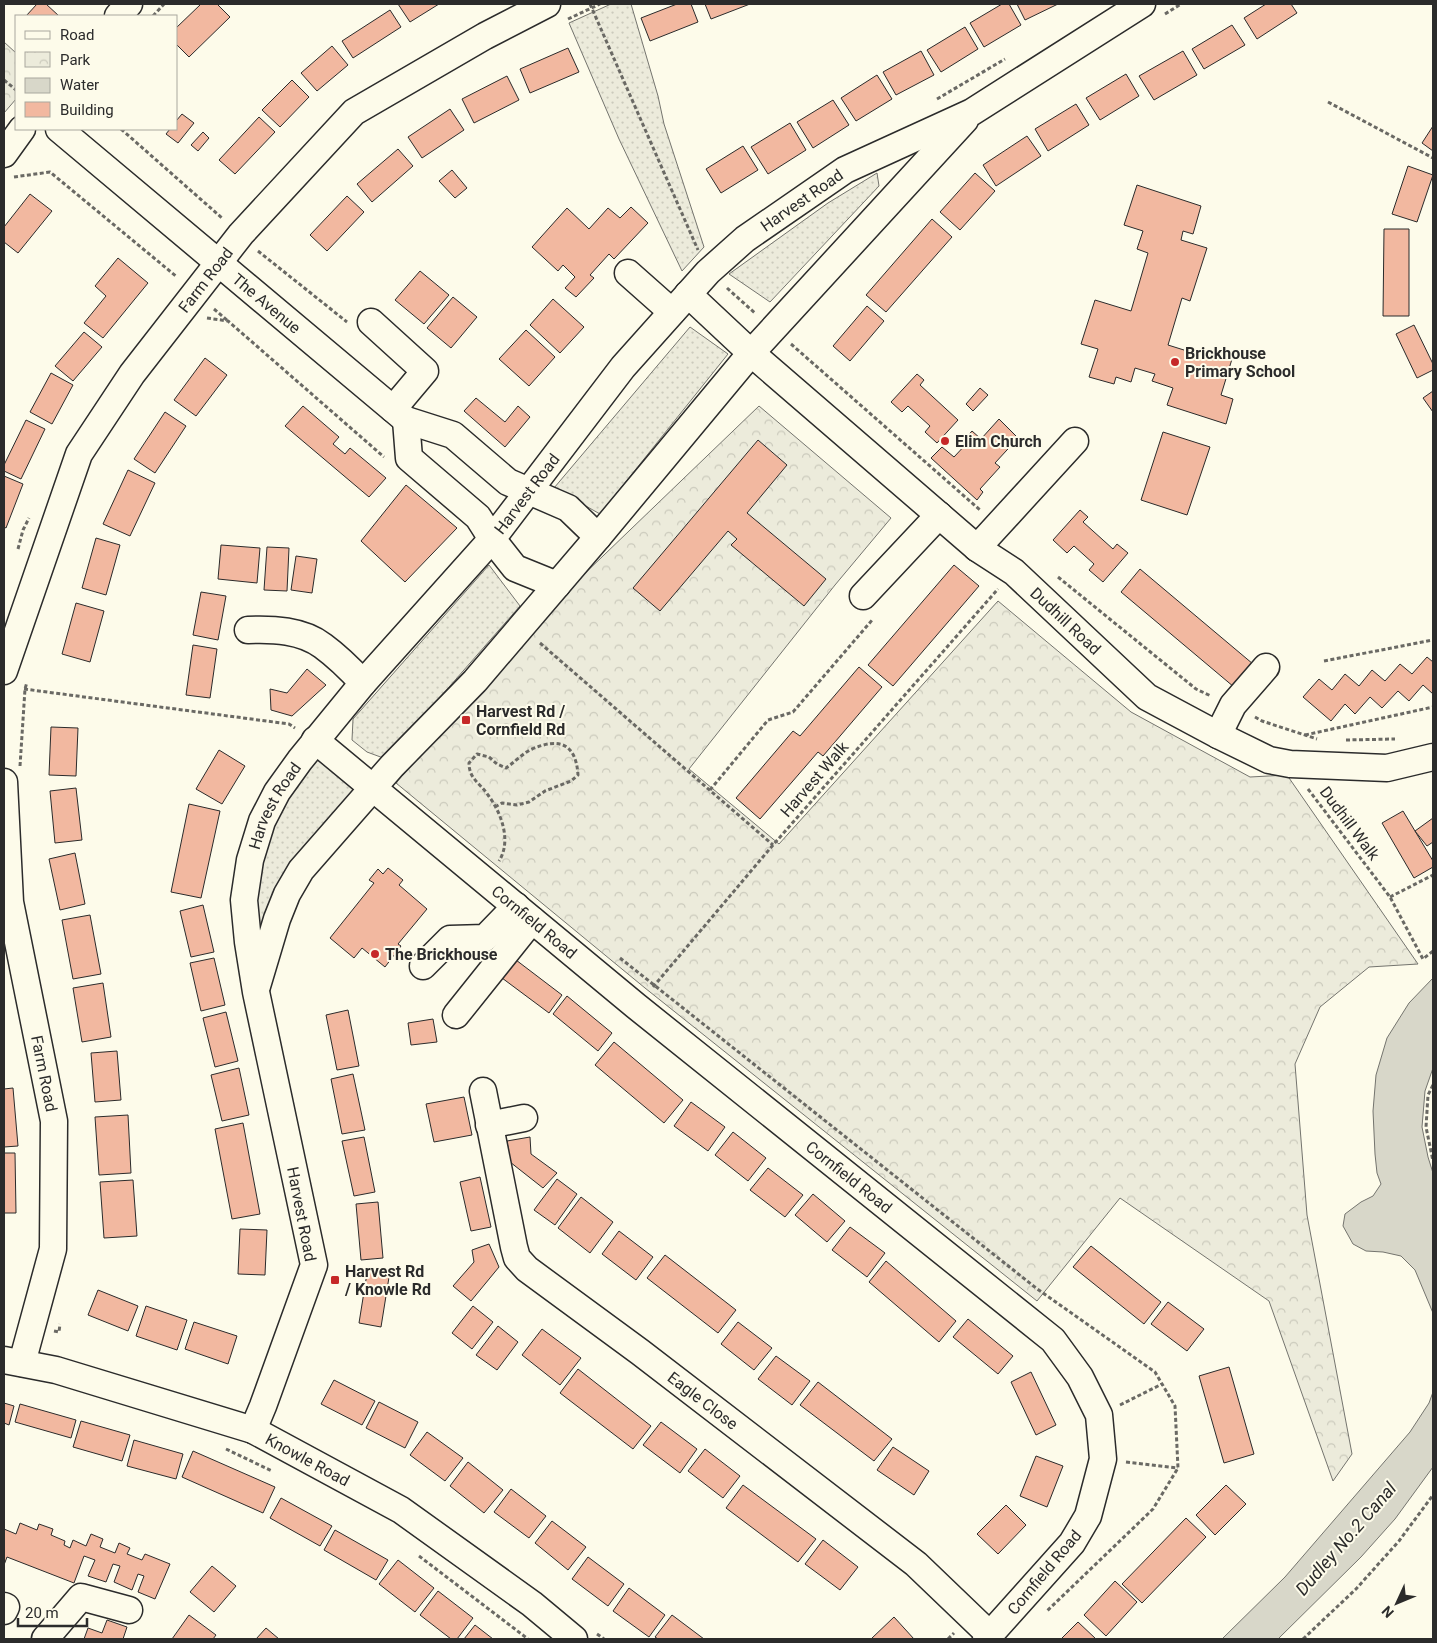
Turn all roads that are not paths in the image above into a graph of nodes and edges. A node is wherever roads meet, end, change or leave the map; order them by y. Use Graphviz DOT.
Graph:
graph roads {
  1 [pos="129,4"];
  2 [pos="1142,4"];
  3 [pos="556,12"];
  4 [pos="119,15"];
  5 [pos="972,112"];
  6 [pos="22,130"];
  7 [pos="60,130"];
  8 [pos="6,166"];
  9 [pos="218,263"];
  10 [pos="628,274"];
  11 [pos="680,303"];
  12 [pos="371,322"];
  13 [pos="751,352"];
  14 [pos="400,414"];
  15 [pos="1075,441"];
  16 [pos="529,490"];
  17 [pos="939,515"];
  18 [pos="598,537"];
  19 [pos="492,539"];
  20 [pos="976,548"];
  21 [pos="557,585"];
  22 [pos="863,596"];
  23 [pos="248,630"];
  24 [pos="1266,667"];
  25 [pos="16,680"];
  26 [pos="364,683"];
  27 [pos="1218,736"];
  28 [pos="315,740"];
  29 [pos="1433,757"];
  30 [pos="12,778"];
  31 [pos="374,788"];
  32 [pos="524,913"];
  33 [pos="423,966"];
  34 [pos="256,992"];
  35 [pos="456,1015"];
  36 [pos="483,1091"];
  37 [pos="524,1118"];
  38 [pos="489,1125"];
  39 [pos="13,1362"];
  40 [pos="253,1430"];
  41 [pos="4,1606"];
  42 [pos="129,1610"];
  43 [pos="4,1611"];
  44 [pos="988,1637"];
  45 [pos="45,1639"];
  46 [pos="574,1639"];
  1 -- 4 [label="street"];
  2 -- 5 [label="street, Harvest Road"];
  3 -- 9 [label="street, Farm Road"];
  5 -- 11 [label="street, Harvest Road"];
  5 -- 13 [label="street, Harvest Road"];
  6 -- 8 [label="street"];
  7 -- 9 [label="street, The Avenue"];
  9 -- 14 [label="street, The Avenue"];
  9 -- 25 [label="street, Farm Road"];
  10 -- 11 [label="street, Dudhill Road"];
  11 -- 13 [label="street, Dudhill Road"];
  11 -- 16 [label="street, Harvest Road"];
  12 -- 14 [label="street"];
  13 -- 17 [label="street, Dudhill Road"];
  13 -- 18 [label="street, Harvest Road"];
  14 -- 16 [label="street, The Avenue"];
  14 -- 19 [label="street"];
  15 -- 20 [label="street"];
  16 -- 18 [label="street, The Avenue"];
  16 -- 19 [label="street, Harvest Road"];
  17 -- 20 [label="street, Dudhill Road"];
  17 -- 22 [label="street"];
  18 -- 21 [label="street, Harvest Road"];
  19 -- 21 [label="street"];
  19 -- 26 [label="street, Harvest Road"];
  20 -- 27 [label="street, Dudhill Road"];
  21 -- 31 [label="street, Harvest Road"];
  23 -- 26 [label="street"];
  24 -- 27 [label="street"];
  26 -- 28 [label="street, Harvest Road"];
  27 -- 29 [label="street, Dudhill Road"];
  28 -- 31 [label="street, Cornfield Road"];
  28 -- 34 [label="street, Harvest Road"];
  30 -- 39 [label="street, Farm Road"];
  31 -- 32 [label="street, Cornfield Road"];
  31 -- 34 [label="street, Harvest Road"];
  32 -- 33 [label="street"];
  32 -- 35 [label="street"];
  32 -- 44 [label="street, Cornfield Road"];
  34 -- 40 [label="street, Harvest Road"];
  36 -- 38 [label="street, Eagle Close"];
  37 -- 38 [label="street"];
  38 -- 44 [label="street, Eagle Close"];
  39 -- 40 [label="street, Knowle Road"];
  40 -- 46 [label="street, Knowle Road"];
  41 -- 43 [label="street"];
  42 -- 45 [label="street"];
}
